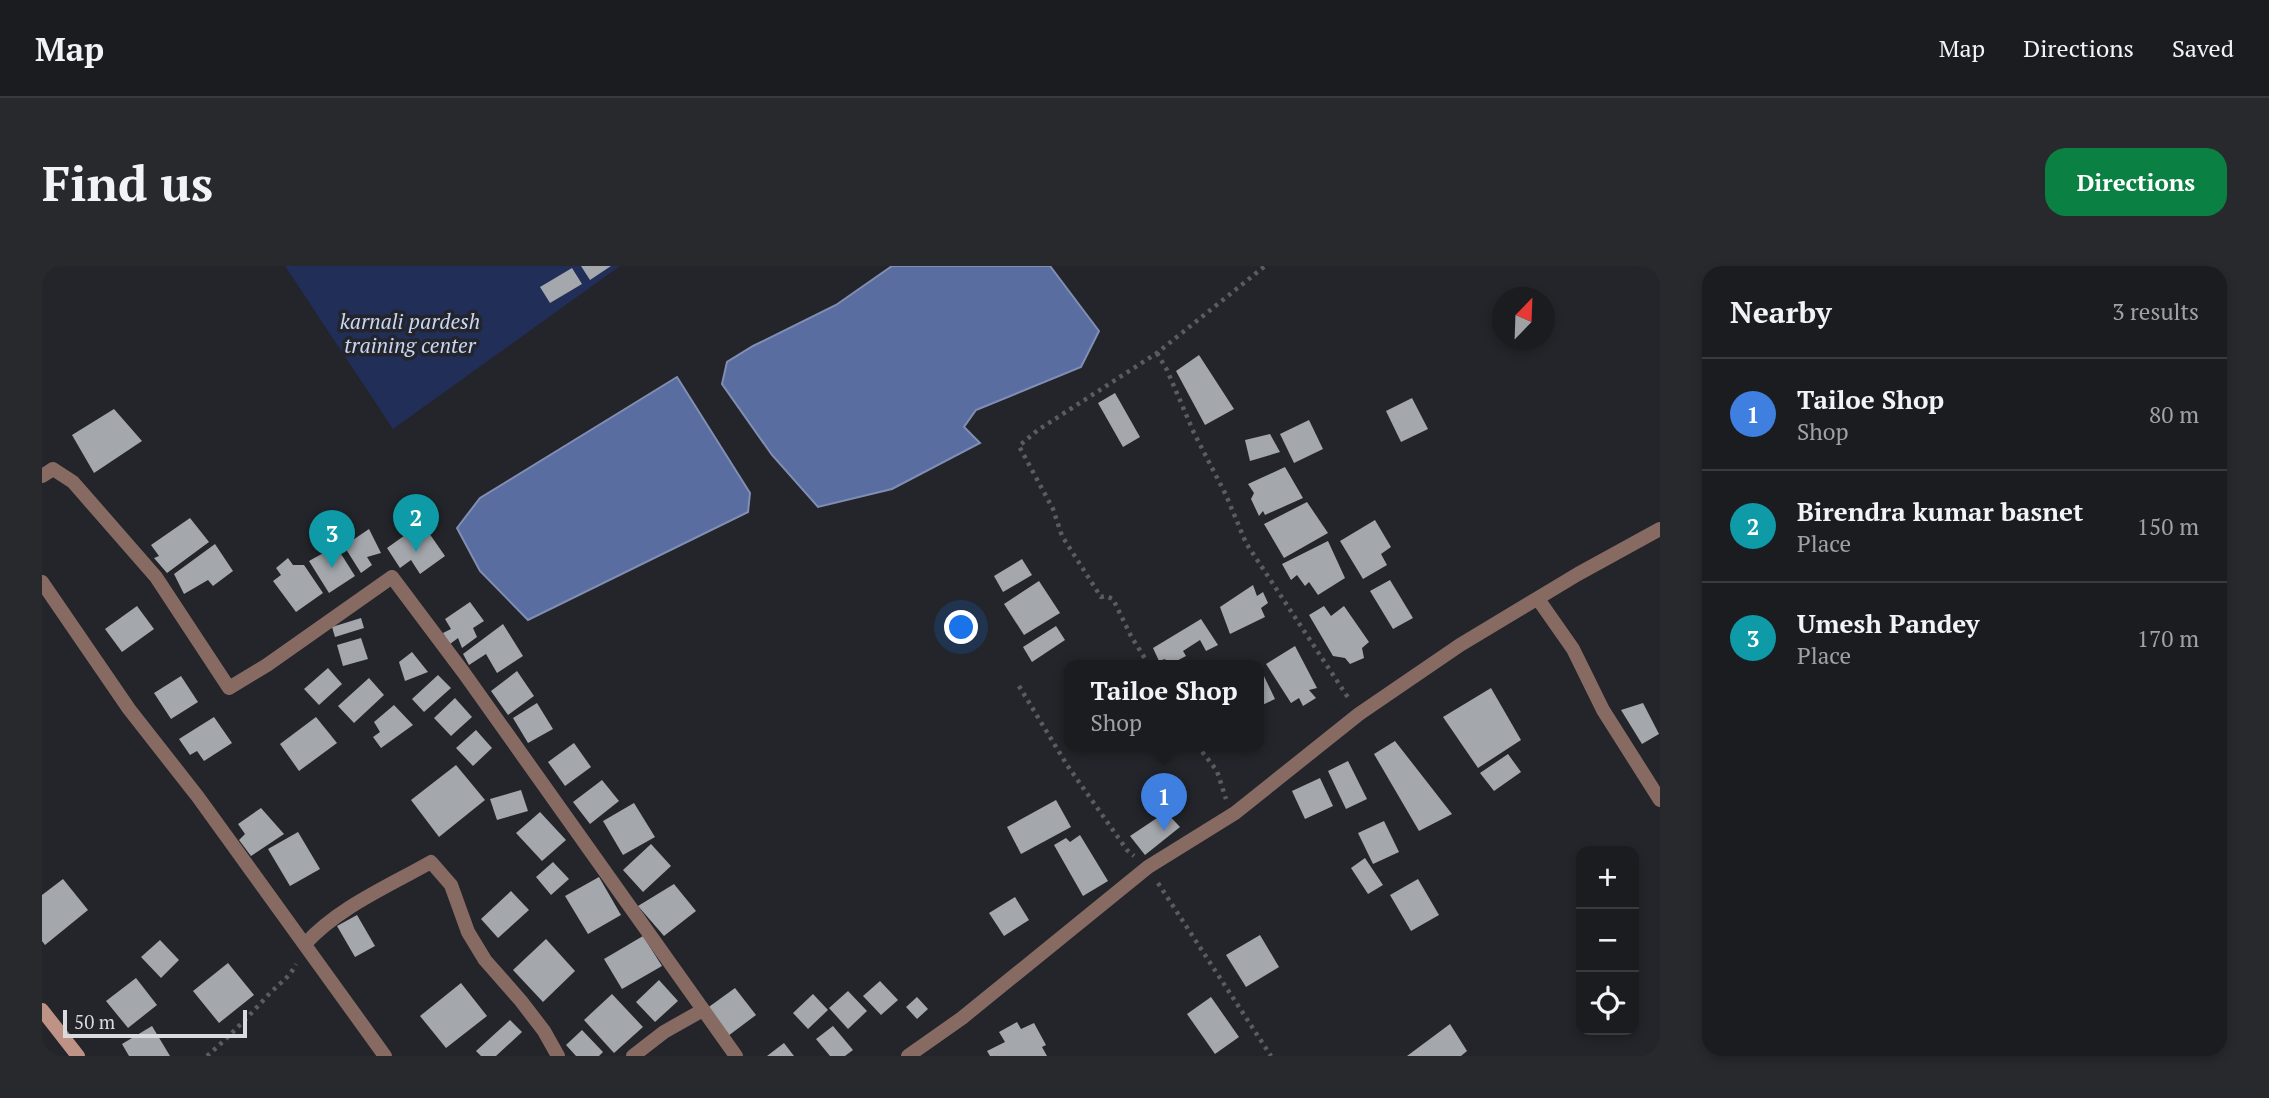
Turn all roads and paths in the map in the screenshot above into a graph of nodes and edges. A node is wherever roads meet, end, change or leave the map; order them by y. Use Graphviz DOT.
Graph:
graph roads {
  1 [pos="1265,266"];
  2 [pos="1157,353"];
  3 [pos="42,476"];
  4 [pos="1660,529"];
  5 [pos="42,582"];
  6 [pos="1538,598"];
  7 [pos="1146,660"];
  8 [pos="1359,714"];
  9 [pos="1202,751"];
  10 [pos="1660,800"];
  11 [pos="1235,813"];
  12 [pos="305,944"];
  13 [pos="42,1010"];
  14 [pos="703,1010"];
  15 [pos="78,1056"];
  16 [pos="207,1056"];
  17 [pos="385,1056"];
  18 [pos="558,1056"];
  19 [pos="634,1056"];
  20 [pos="736,1056"];
  21 [pos="908,1056"];
  1 -- 2 [label="path"];
  2 -- 7 [label="path"];
  2 -- 8 [label="path"];
  3 -- 14 [label="street"];
  4 -- 6 [label="street"];
  5 -- 12 [label="street"];
  6 -- 8 [label="street"];
  6 -- 10 [label="street"];
  8 -- 11 [label="street"];
  9 -- 11 [label="path"];
  11 -- 21 [label="street"];
  12 -- 16 [label="path"];
  12 -- 17 [label="street"];
  12 -- 18 [label="street"];
  13 -- 15 [label="street"];
  14 -- 19 [label="street"];
  14 -- 20 [label="street"];
}
